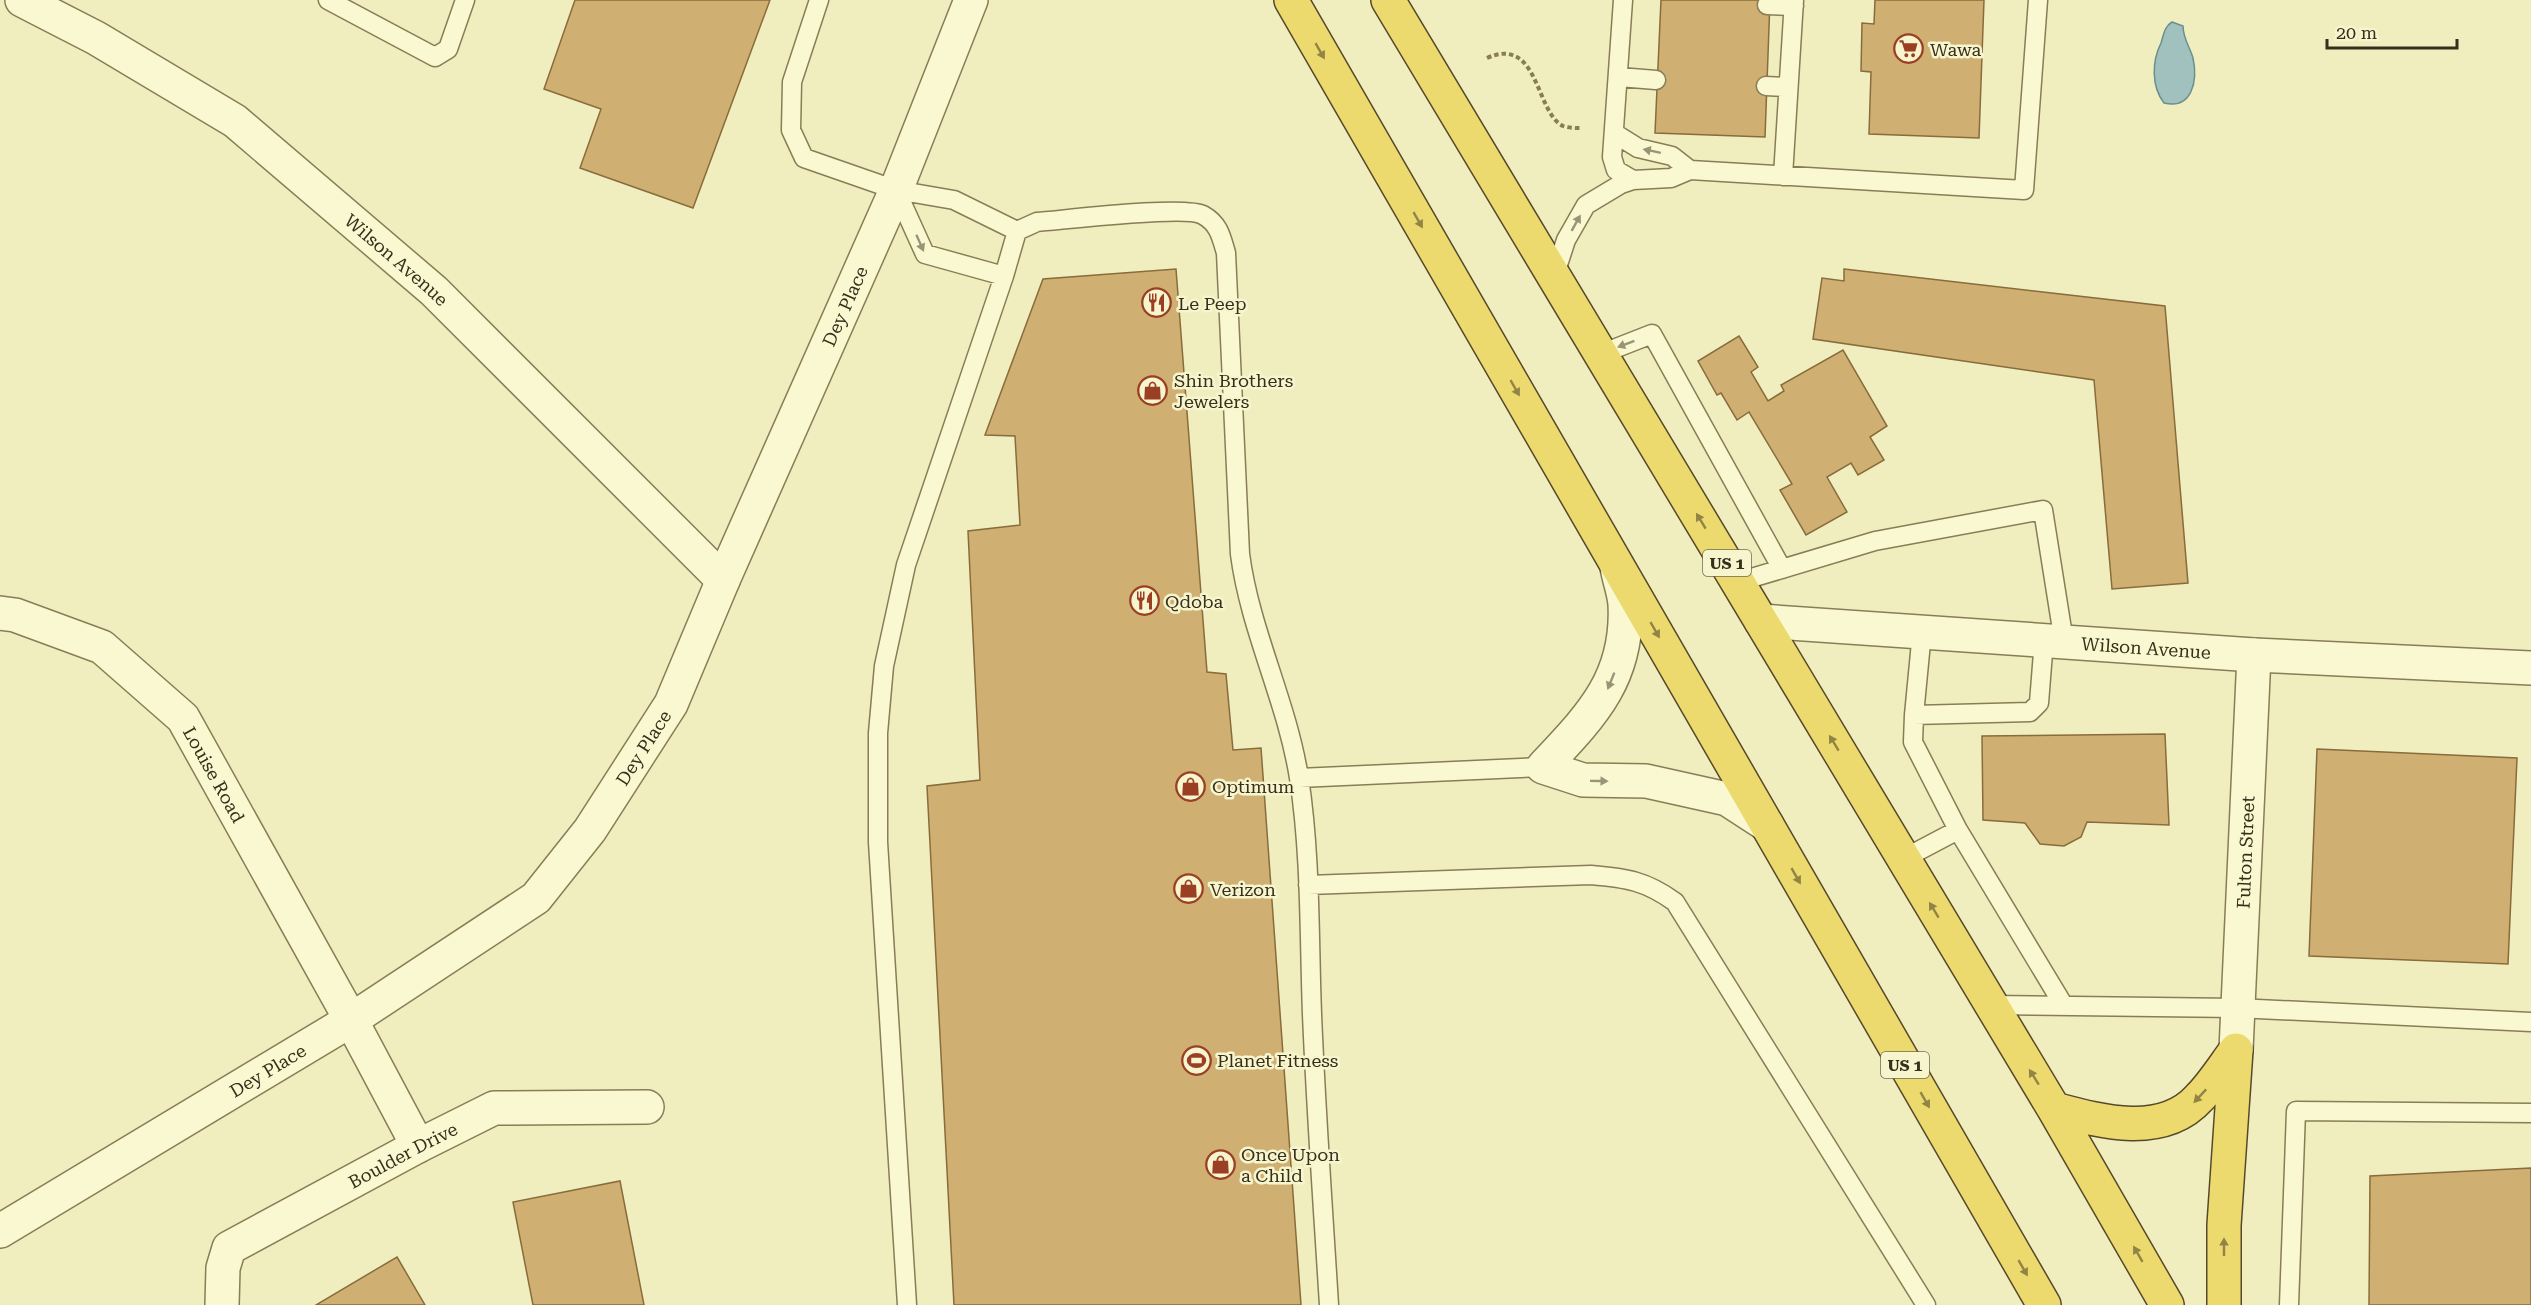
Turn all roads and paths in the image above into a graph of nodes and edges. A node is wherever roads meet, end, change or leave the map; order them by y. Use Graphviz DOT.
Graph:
graph roads {
  1 [pos="22,0"];
  2 [pos="328,0"];
  3 [pos="465,0"];
  4 [pos="819,0"];
  5 [pos="971,0"];
  6 [pos="1291,0"];
  7 [pos="1388,0"];
  8 [pos="1411,0"];
  9 [pos="1623,0"];
  10 [pos="2038,0"];
  11 [pos="1794,3"];
  12 [pos="1767,5"];
  13 [pos="1488,58"];
  14 [pos="1619,77"];
  15 [pos="1656,80"];
  16 [pos="1766,86"];
  17 [pos="1788,87"];
  18 [pos="1585,128"];
  19 [pos="1614,133"];
  20 [pos="1482,157"];
  21 [pos="1690,170"];
  22 [pos="1783,176"];
  23 [pos="1633,180"];
  24 [pos="896,190"];
  25 [pos="1017,231"];
  26 [pos="1004,276"];
  27 [pos="1554,277"];
  28 [pos="1601,354"];
  29 [pos="1616,563"];
  30 [pos="1782,569"];
  31 [pos="723,580"];
  32 [pos="1738,582"];
  33 [pos="0,613"];
  34 [pos="1761,621"];
  35 [pos="1922,632"];
  36 [pos="2054,641"];
  37 [pos="2254,655"];
  38 [pos="2531,668"];
  39 [pos="1914,715"];
  40 [pos="1543,768"];
  41 [pos="1299,778"];
  42 [pos="1767,825"];
  43 [pos="1958,830"];
  44 [pos="1903,859"];
  45 [pos="1308,885"];
  46 [pos="1990,1005"];
  47 [pos="2064,1006"];
  48 [pos="2237,1008"];
  49 [pos="351,1020"];
  50 [pos="2531,1022"];
  51 [pos="2236,1050"];
  52 [pos="646,1107"];
  53 [pos="2054,1109"];
  54 [pos="2531,1113"];
  55 [pos="417,1146"];
  56 [pos="0,1231"];
  57 [pos="222,1305"];
  58 [pos="907,1305"];
  59 [pos="1329,1305"];
  60 [pos="1926,1305"];
  61 [pos="2044,1305"];
  62 [pos="2167,1305"];
  63 [pos="2224,1305"];
  64 [pos="2289,1305"];
  1 -- 31 [label="street, Wilson Avenue"];
  2 -- 3 [label="lane"];
  4 -- 24 [label="lane"];
  5 -- 24 [label="street, Dey Place"];
  6 -- 29 [label="highway, US 1, one-way"];
  7 -- 20 [label="highway, US 1"];
  8 -- 20 [label="highway"];
  9 -- 14 [label="lane"];
  10 -- 22 [label="lane"];
  11 -- 12 [label="lane"];
  11 -- 17 [label="lane"];
  13 -- 18 [label="path"];
  14 -- 15 [label="lane"];
  14 -- 19 [label="lane"];
  16 -- 17 [label="lane"];
  17 -- 22 [label="lane"];
  21 -- 19 [label="lane, one-way"];
  19 -- 23 [label="lane"];
  20 -- 27 [label="highway, US 1"];
  21 -- 22 [label="lane"];
  21 -- 23 [label="lane"];
  27 -- 23 [label="lane, one-way"];
  24 -- 25 [label="lane"];
  24 -- 26 [label="lane, one-way"];
  24 -- 31 [label="street, Dey Place"];
  25 -- 26 [label="lane"];
  25 -- 41 [label="lane"];
  26 -- 58 [label="lane"];
  27 -- 28 [label="highway, US 1"];
  30 -- 28 [label="lane, one-way"];
  32 -- 28 [label="highway, US 1, one-way"];
  29 -- 40 [label="street, one-way"];
  29 -- 42 [label="highway, US 1, one-way"];
  30 -- 32 [label="lane"];
  30 -- 36 [label="lane"];
  31 -- 49 [label="street, Dey Place"];
  32 -- 34 [label="highway, US 1"];
  33 -- 49 [label="street, Louise Road"];
  34 -- 35 [label="street, Wilson Avenue"];
  44 -- 34 [label="highway, US 1, one-way"];
  35 -- 36 [label="street, Wilson Avenue"];
  35 -- 39 [label="lane"];
  36 -- 37 [label="street, Wilson Avenue"];
  36 -- 39 [label="lane"];
  37 -- 38 [label="street, Wilson Avenue"];
  37 -- 48 [label="street, Fulton Street"];
  39 -- 43 [label="lane"];
  40 -- 41 [label="lane"];
  40 -- 42 [label="street, one-way"];
  41 -- 45 [label="lane"];
  42 -- 61 [label="highway, US 1, one-way"];
  43 -- 44 [label="lane"];
  43 -- 47 [label="lane"];
  46 -- 44 [label="highway, US 1, one-way"];
  45 -- 59 [label="lane"];
  45 -- 60 [label="lane"];
  46 -- 47 [label="lane"];
  53 -- 46 [label="highway, US 1, one-way"];
  47 -- 48 [label="lane"];
  48 -- 50 [label="lane"];
  48 -- 51 [label="street, Fulton Street"];
  49 -- 55 [label="street, Louise Road"];
  49 -- 56 [label="street, Dey Place"];
  51 -- 53 [label="highway, one-way"];
  63 -- 51 [label="highway, one-way"];
  52 -- 55 [label="street, Boulder Drive"];
  62 -- 53 [label="highway, US 1, one-way"];
  54 -- 64 [label="lane"];
  55 -- 57 [label="street, Boulder Drive"];
}
